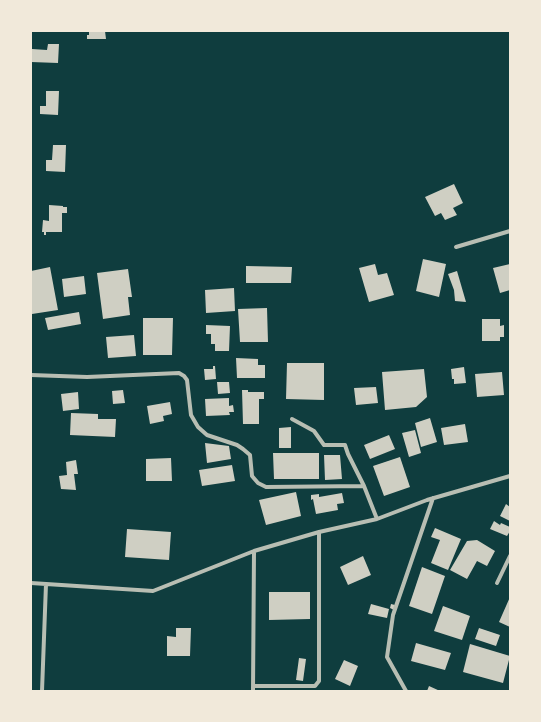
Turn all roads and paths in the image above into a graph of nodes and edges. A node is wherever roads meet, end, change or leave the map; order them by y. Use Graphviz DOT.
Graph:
graph roads {
  1 [pos="510,231"];
  2 [pos="456,247"];
  3 [pos="31,376"];
  4 [pos="292,419"];
  5 [pos="510,476"];
  6 [pos="364,486"];
  7 [pos="433,498"];
  8 [pos="377,519"];
  9 [pos="319,532"];
  10 [pos="254,551"];
  11 [pos="510,556"];
  12 [pos="31,583"];
  13 [pos="497,583"];
  14 [pos="46,584"];
  15 [pos="253,686"];
  16 [pos="42,691"];
  17 [pos="253,691"];
  18 [pos="406,691"];
  1 -- 2 [label="street"];
  3 -- 6 [label="street"];
  4 -- 6 [label="street"];
  5 -- 7 [label="street"];
  6 -- 8 [label="street"];
  7 -- 8 [label="street"];
  7 -- 18 [label="street"];
  8 -- 9 [label="street"];
  9 -- 10 [label="street"];
  9 -- 15 [label="street"];
  10 -- 14 [label="street"];
  10 -- 15 [label="street"];
  11 -- 13 [label="street"];
  12 -- 14 [label="street"];
  14 -- 16 [label="street"];
  15 -- 17 [label="street"];
}
